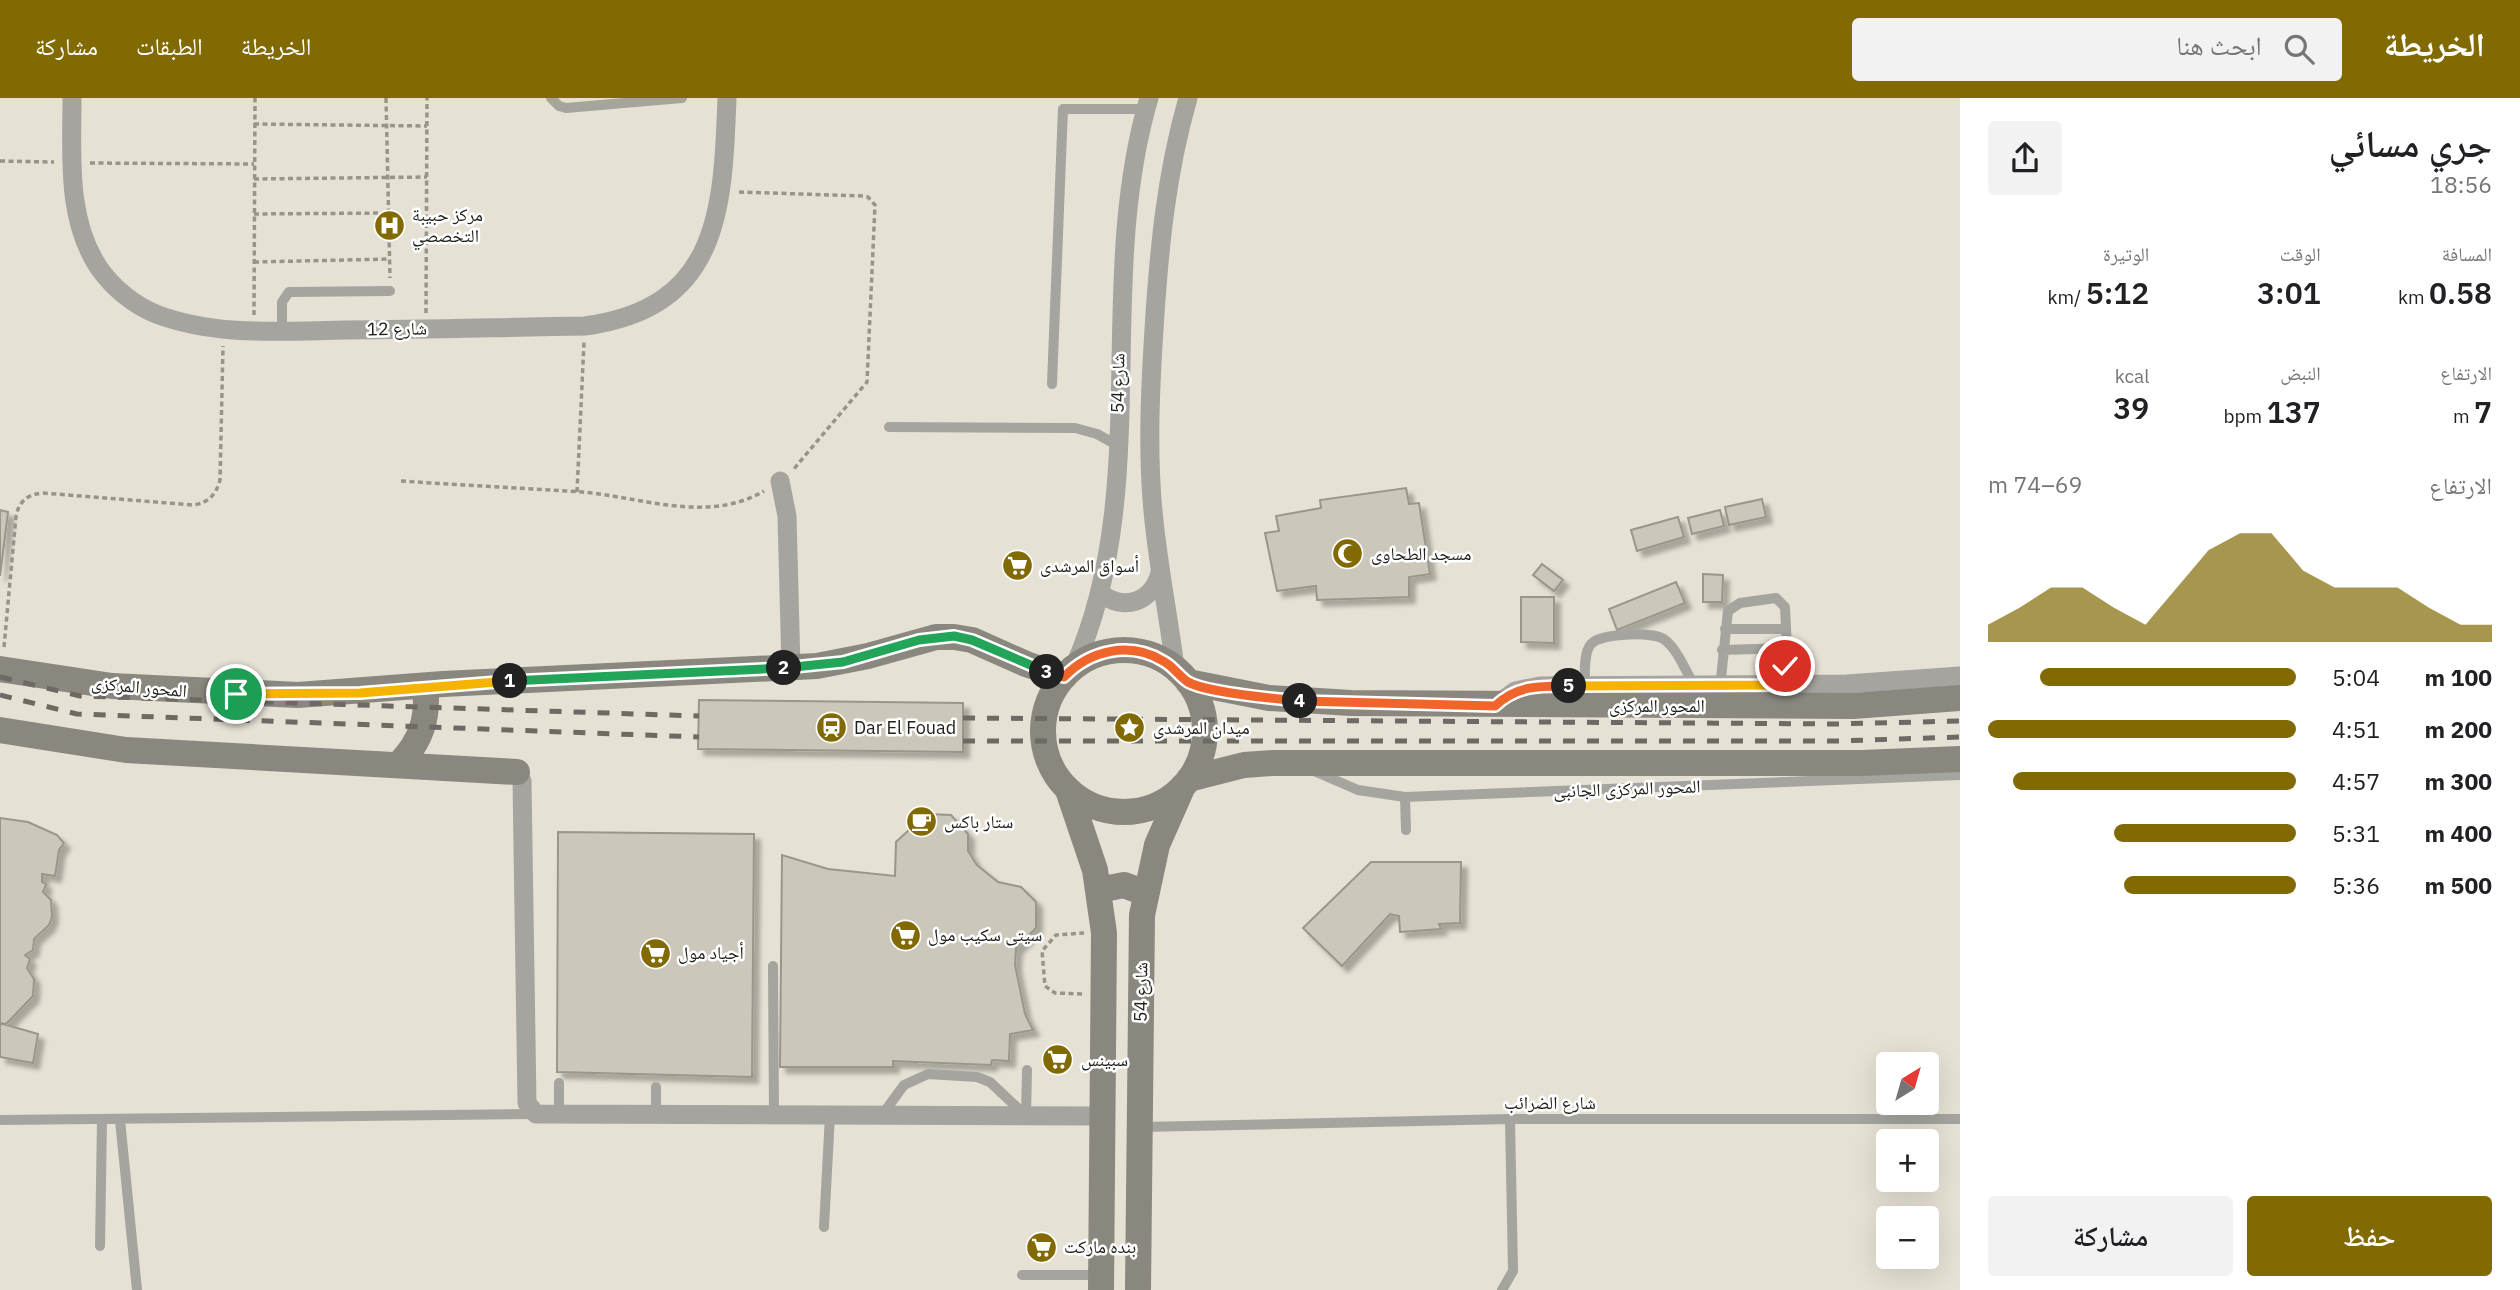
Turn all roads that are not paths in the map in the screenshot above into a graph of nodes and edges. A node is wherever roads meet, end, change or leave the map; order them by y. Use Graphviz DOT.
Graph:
graph roads {
  1 [pos="72,98"];
  2 [pos="551,98"];
  3 [pos="682,98"];
  4 [pos="727,98"];
  5 [pos="1188,98"];
  6 [pos="1147,103"];
  7 [pos="390,291"];
  8 [pos="282,331"];
  9 [pos="1052,384"];
  10 [pos="889,427"];
  11 [pos="1117,445"];
  12 [pos="780,481"];
  13 [pos="1160,573"];
  14 [pos="1100,593"];
  15 [pos="1725,629"];
  16 [pos="1786,629"];
  17 [pos="1787,648"];
  18 [pos="1722,650"];
  19 [pos="791,668"];
  20 [pos="1,669"];
  21 [pos="1070,671"];
  22 [pos="1182,675"];
  23 [pos="1960,676"];
  24 [pos="425,686"];
  25 [pos="1710,695"];
  26 [pos="1779,695"];
  27 [pos="1584,696"];
  28 [pos="1960,698"];
  29 [pos="0,730"];
  30 [pos="1960,758"];
  31 [pos="1301,763"];
  32 [pos="399,764"];
  33 [pos="517,772"];
  34 [pos="1960,775"];
  35 [pos="1186,783"];
  36 [pos="1068,790"];
  37 [pos="1405,797"];
  38 [pos="1406,830"];
  39 [pos="1099,890"];
  40 [pos="1145,893"];
  41 [pos="773,966"];
  42 [pos="1027,1070"];
  43 [pos="559,1083"];
  44 [pos="656,1087"];
  45 [pos="537,1114"];
  46 [pos="559,1114"];
  47 [pos="656,1114"];
  48 [pos="774,1115"];
  49 [pos="830,1115"];
  50 [pos="882,1115"];
  51 [pos="1026,1116"];
  52 [pos="1102,1116"];
  53 [pos="1510,1119"];
  54 [pos="1960,1119"];
  55 [pos="0,1120"];
  56 [pos="102,1120"];
  57 [pos="120,1120"];
  58 [pos="1139,1127"];
  59 [pos="824,1227"];
  60 [pos="100,1246"];
  61 [pos="1022,1275"];
  62 [pos="1101,1283"];
  63 [pos="137,1290"];
  64 [pos="1138,1290"];
  65 [pos="1502,1290"];
  1 -- 8 [label="street, شارع 12"];
  2 -- 3 [label="lane"];
  4 -- 8 [label="street, شارع 12"];
  5 -- 13 [label="street, شارع 54"];
  6 -- 9 [label="lane"];
  6 -- 11 [label="street, شارع 54"];
  7 -- 8 [label="lane"];
  10 -- 11 [label="lane"];
  11 -- 14 [label="street, شارع 54"];
  12 -- 19 [label="street"];
  13 -- 14 [label="street"];
  13 -- 22 [label="street, شارع 54"];
  14 -- 21 [label="street, شارع 54"];
  15 -- 16 [label="lane"];
  15 -- 16 [label="lane"];
  15 -- 18 [label="lane"];
  16 -- 17 [label="lane"];
  17 -- 18 [label="lane"];
  17 -- 26 [label="lane"];
  18 -- 25 [label="lane"];
  19 -- 21 [label="main road, المحور المركزى"];
  19 -- 24 [label="main road, المحور المركزى"];
  20 -- 24 [label="main road, المحور المركزى"];
  21 -- 22 [label="main road"];
  21 -- 36 [label="main road"];
  22 -- 27 [label="main road, المحور المركزى"];
  22 -- 35 [label="main road"];
  23 -- 26 [label="street"];
  24 -- 32 [label="main road"];
  25 -- 26 [label="main road, المحور المركزى"];
  25 -- 27 [label="main road, المحور المركزى"];
  25 -- 27 [label="lane"];
  26 -- 28 [label="main road, المحور المركزى"];
  29 -- 32 [label="main road"];
  30 -- 31 [label="main road"];
  31 -- 35 [label="main road"];
  31 -- 37 [label="lane, المحور المركزى الجانبى"];
  32 -- 33 [label="main road"];
  33 -- 45 [label="street"];
  34 -- 37 [label="lane, المحور المركزى الجانبى"];
  35 -- 36 [label="main road"];
  35 -- 40 [label="main road, شارع 54"];
  36 -- 39 [label="main road"];
  37 -- 38 [label="lane"];
  39 -- 40 [label="main road"];
  39 -- 52 [label="main road"];
  40 -- 58 [label="main road, شارع 54"];
  41 -- 48 [label="lane"];
  42 -- 51 [label="lane"];
  43 -- 46 [label="lane"];
  44 -- 47 [label="lane"];
  45 -- 46 [label="street"];
  45 -- 57 [label="lane"];
  46 -- 47 [label="street"];
  47 -- 48 [label="street"];
  48 -- 49 [label="street"];
  49 -- 50 [label="street"];
  49 -- 59 [label="lane"];
  50 -- 51 [label="street"];
  50 -- 51 [label="lane"];
  51 -- 52 [label="street"];
  52 -- 62 [label="main road"];
  53 -- 54 [label="lane, شارع الضرائب"];
  53 -- 58 [label="lane, شارع الضرائب"];
  53 -- 65 [label="lane"];
  55 -- 56 [label="lane"];
  56 -- 57 [label="lane"];
  56 -- 60 [label="lane"];
  57 -- 63 [label="lane"];
  58 -- 64 [label="main road, شارع 54"];
  61 -- 62 [label="lane"];
}
